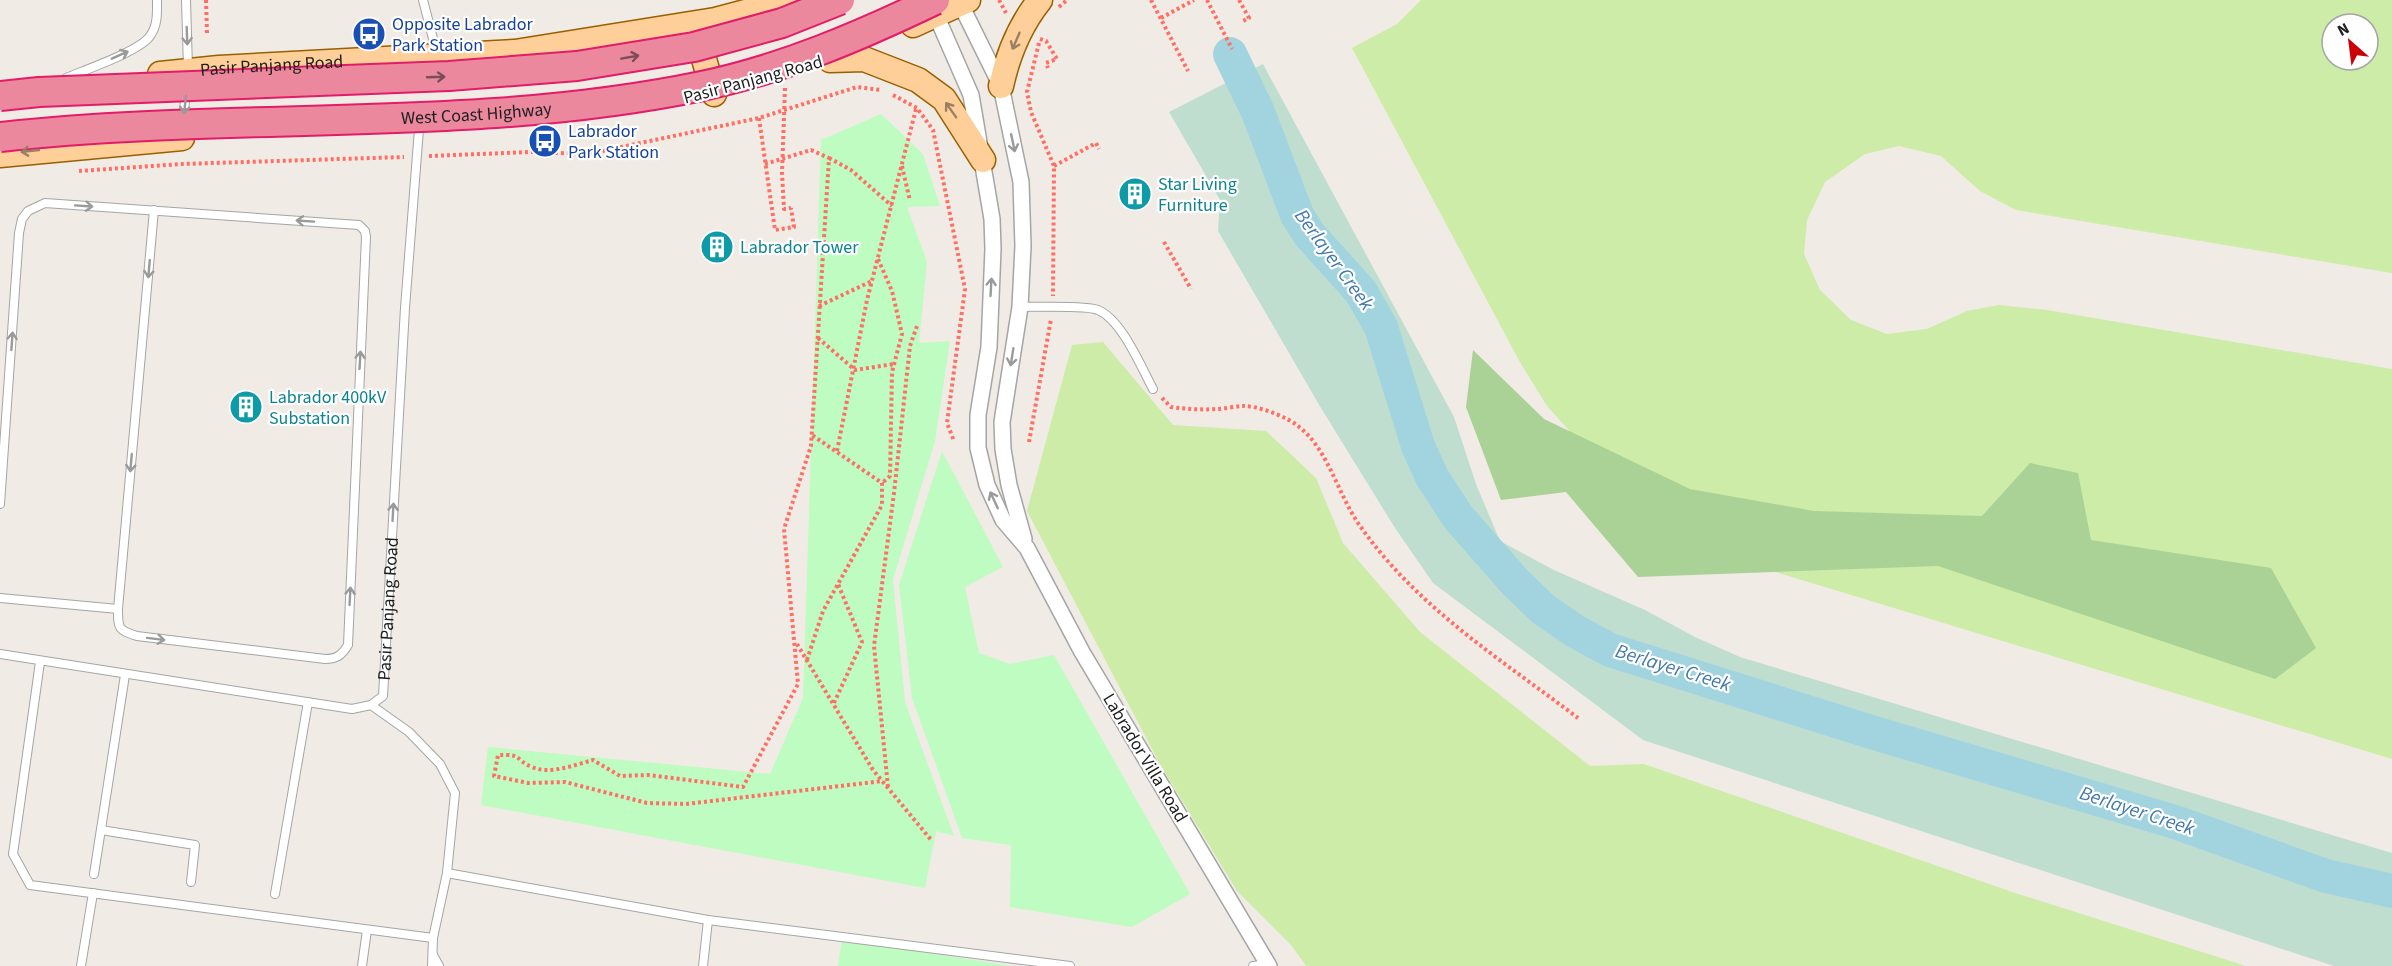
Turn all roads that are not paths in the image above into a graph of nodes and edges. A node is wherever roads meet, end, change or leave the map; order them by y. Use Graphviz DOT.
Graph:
graph roads {
  1 [pos="157,0"];
  2 [pos="186,0"];
  3 [pos="423,0"];
  4 [pos="739,0"];
  5 [pos="791,0"];
  6 [pos="840,0"];
  7 [pos="1040,0"];
  8 [pos="947,3"];
  9 [pos="715,20"];
  10 [pos="666,30"];
  11 [pos="438,57"];
  12 [pos="830,60"];
  13 [pos="189,72"];
  14 [pos="66,78"];
  15 [pos="0,86"];
  16 [pos="1000,86"];
  17 [pos="714,94"];
  18 [pos="0,96"];
  19 [pos="419,129"];
  20 [pos="0,137"];
  21 [pos="181,138"];
  22 [pos="0,155"];
  23 [pos="983,160"];
  24 [pos="154,210"];
  25 [pos="1019,311"];
  26 [pos="990,318"];
  27 [pos="1153,389"];
  28 [pos="0,504"];
  29 [pos="1026,548"];
  30 [pos="0,598"];
  31 [pos="118,609"];
  32 [pos="0,654"];
  33 [pos="40,662"];
  34 [pos="125,675"];
  35 [pos="308,702"];
  36 [pos="371,705"];
  37 [pos="101,830"];
  38 [pos="94,873"];
  39 [pos="447,873"];
  40 [pos="191,882"];
  41 [pos="93,893"];
  42 [pos="275,894"];
  43 [pos="708,920"];
  44 [pos="367,930"];
  45 [pos="433,938"];
  46 [pos="433,955"];
  47 [pos="1263,965"];
  48 [pos="81,966"];
  49 [pos="362,966"];
  50 [pos="432,966"];
  51 [pos="439,966"];
  52 [pos="703,966"];
  53 [pos="1070,966"];
  14 -- 1 [label="lane, one-way"];
  2 -- 13 [label="lane, one-way"];
  3 -- 11 [label="lane"];
  4 -- 9 [label="main road"];
  5 -- 9 [label="main road, Pasir Panjang Road"];
  18 -- 6 [label="highway, one-way, bridge"];
  7 -- 16 [label="main road, one-way"];
  8 -- 12 [label="main road, Pasir Panjang Road"];
  8 -- 16 [label="street, Labrador Villa Road"];
  8 -- 20 [label="highway, West Coast Highway, bridge"];
  8 -- 23 [label="street, Labrador Villa Road"];
  9 -- 10 [label="main road, Pasir Panjang Road"];
  10 -- 11 [label="main road, Pasir Panjang Road"];
  10 -- 17 [label="main road"];
  11 -- 13 [label="main road, Pasir Panjang Road"];
  12 -- 17 [label="main road, Pasir Panjang Road"];
  23 -- 12 [label="main road, one-way"];
  13 -- 14 [label="main road, Pasir Panjang Road"];
  13 -- 21 [label="lane, one-way"];
  14 -- 15 [label="main road, Pasir Panjang Road"];
  16 -- 25 [label="street, Labrador Villa Road, one-way"];
  17 -- 19 [label="main road, Pasir Panjang Road"];
  19 -- 21 [label="main road, Pasir Panjang Road"];
  36 -- 19 [label="lane, Pasir Panjang Road, one-way"];
  21 -- 22 [label="main road, Pasir Panjang Road, one-way"];
  26 -- 23 [label="street, Labrador Villa Road, one-way"];
  28 -- 24 [label="lane, one-way"];
  24 -- 31 [label="lane, one-way"];
  31 -- 24 [label="lane, one-way"];
  25 -- 26 [label="street"];
  25 -- 27 [label="lane"];
  25 -- 29 [label="street, Labrador Villa Road, one-way"];
  29 -- 26 [label="street, Labrador Villa Road, one-way"];
  29 -- 47 [label="street, Labrador Villa Road"];
  30 -- 31 [label="lane"];
  32 -- 33 [label="lane, Pasir Panjang Road"];
  33 -- 34 [label="lane, Pasir Panjang Road"];
  33 -- 41 [label="lane"];
  34 -- 35 [label="lane, Pasir Panjang Road"];
  34 -- 37 [label="lane"];
  35 -- 36 [label="lane, Pasir Panjang Road"];
  35 -- 42 [label="lane"];
  36 -- 39 [label="lane"];
  37 -- 38 [label="lane"];
  37 -- 40 [label="lane"];
  39 -- 43 [label="lane"];
  39 -- 45 [label="lane"];
  41 -- 44 [label="lane"];
  41 -- 48 [label="lane"];
  43 -- 52 [label="lane"];
  43 -- 53 [label="lane"];
  44 -- 45 [label="lane"];
  44 -- 49 [label="lane"];
  45 -- 46 [label="lane"];
  46 -- 50 [label="lane"];
  46 -- 51 [label="lane"];
}
